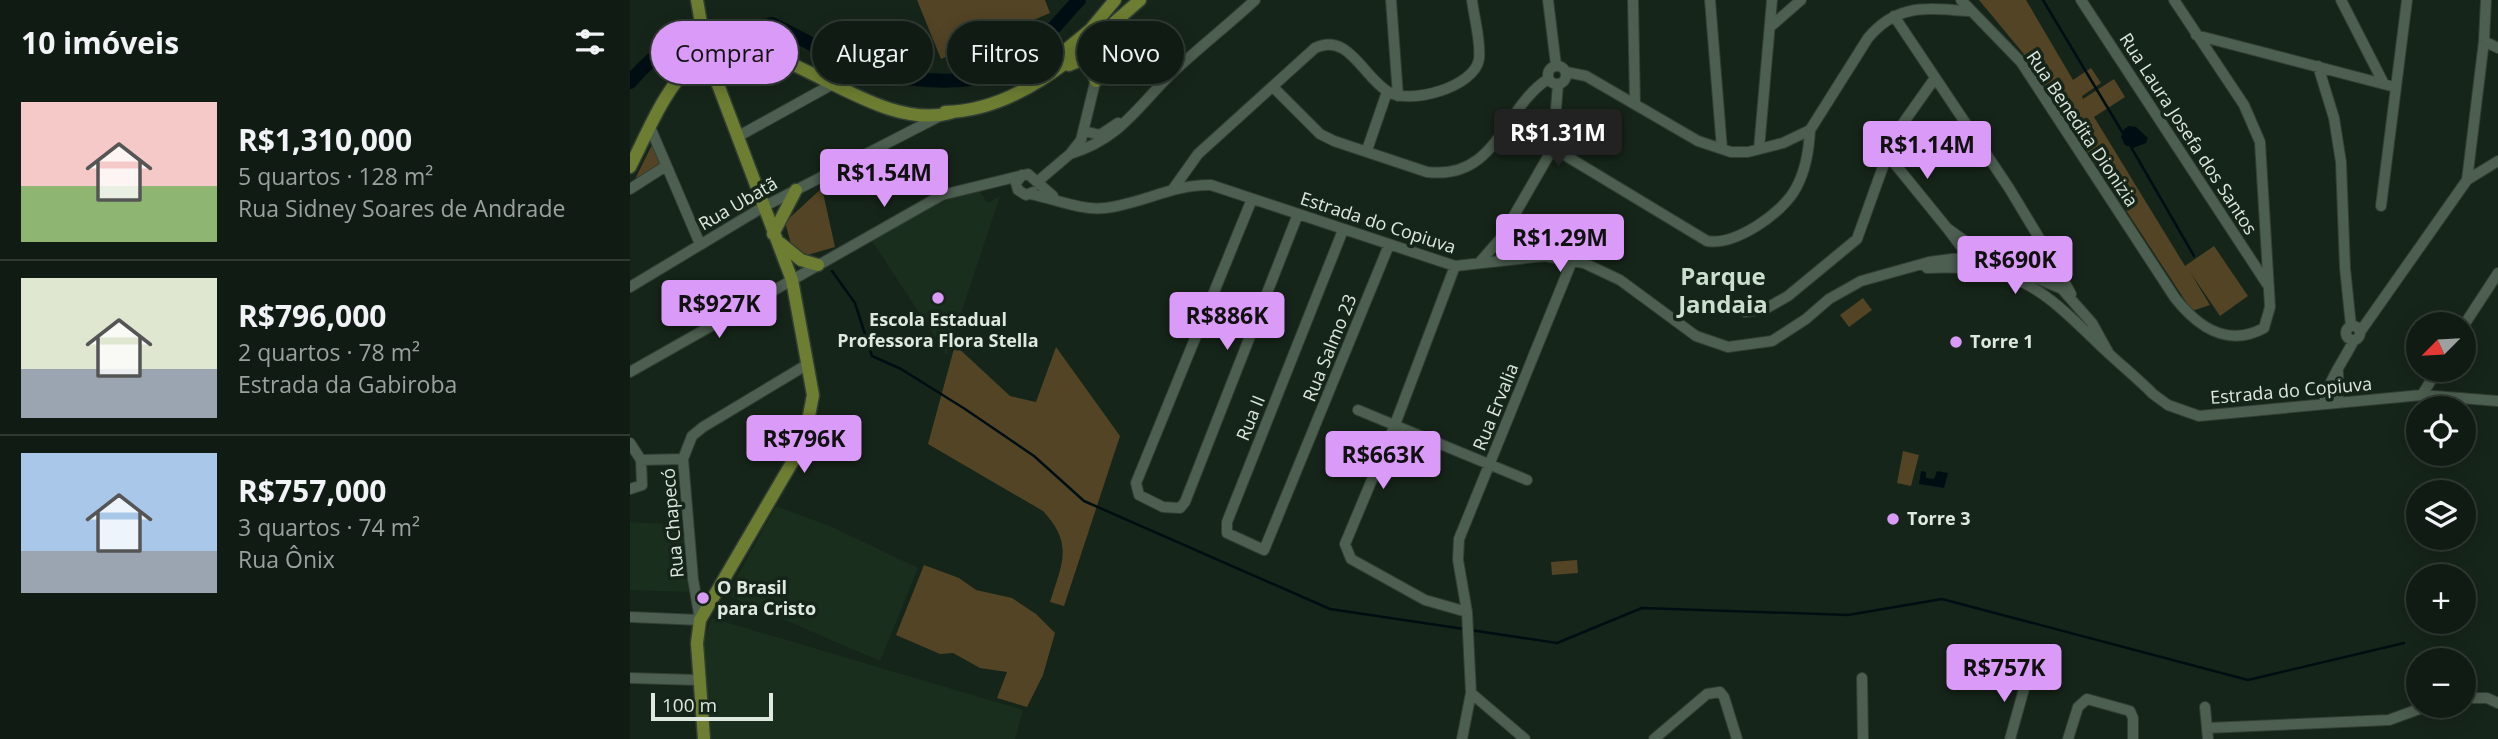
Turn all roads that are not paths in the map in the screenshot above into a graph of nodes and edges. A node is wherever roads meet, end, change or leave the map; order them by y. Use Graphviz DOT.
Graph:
graph roads {
  1 [pos="697,0"];
  2 [pos="1115,0"];
  3 [pos="1140,0"];
  4 [pos="1255,0"];
  5 [pos="1472,0"];
  6 [pos="1548,0"];
  7 [pos="1633,0"];
  8 [pos="1710,0"];
  9 [pos="1772,0"];
  10 [pos="1801,0"];
  11 [pos="1961,0"];
  12 [pos="2081,0"];
  13 [pos="2174,0"];
  14 [pos="2341,0"];
  15 [pos="2407,0"];
  16 [pos="2486,0"];
  17 [pos="1389,2"];
  18 [pos="1125,6"];
  19 [pos="1970,11"];
  20 [pos="1894,16"];
  21 [pos="701,21"];
  22 [pos="1107,21"];
  23 [pos="1770,27"];
  24 [pos="2196,35"];
  25 [pos="2484,41"];
  26 [pos="2498,48"];
  27 [pos="1556,65"];
  28 [pos="2318,66"];
  29 [pos="798,69"];
  30 [pos="1566,72"];
  31 [pos="1935,78"];
  32 [pos="1553,81"];
  33 [pos="676,84"];
  34 [pos="717,84"];
  35 [pos="1032,84"];
  36 [pos="1095,84"];
  37 [pos="2384,84"];
  38 [pos="831,85"];
  39 [pos="1273,87"];
  40 [pos="2395,87"];
  41 [pos="1387,92"];
  42 [pos="1398,96"];
  43 [pos="986,104"];
  44 [pos="1635,104"];
  45 [pos="909,114"];
  46 [pos="947,114"];
  47 [pos="1133,114"];
  48 [pos="650,127"];
  49 [pos="910,130"];
  50 [pos="1810,130"];
  51 [pos="1084,131"];
  52 [pos="737,137"];
  53 [pos="1553,148"];
  54 [pos="1722,149"];
  55 [pos="1759,149"];
  56 [pos="1367,150"];
  57 [pos="1886,153"];
  58 [pos="1070,155"];
  59 [pos="2498,161"];
  60 [pos="1055,164"];
  61 [pos="666,166"];
  62 [pos="630,167"];
  63 [pos="1025,175"];
  64 [pos="2466,180"];
  65 [pos="993,182"];
  66 [pos="1037,183"];
  67 [pos="630,189"];
  68 [pos="1173,189"];
  69 [pos="796,190"];
  70 [pos="1025,193"];
  71 [pos="1057,199"];
  72 [pos="1252,199"];
  73 [pos="2381,206"];
  74 [pos="763,207"];
  75 [pos="1298,214"];
  76 [pos="1947,228"];
  77 [pos="1343,230"];
  78 [pos="774,236"];
  79 [pos="1501,239"];
  80 [pos="700,244"];
  81 [pos="1389,245"];
  82 [pos="1969,256"];
  83 [pos="1988,257"];
  84 [pos="1512,258"];
  85 [pos="1573,261"];
  86 [pos="2053,261"];
  87 [pos="1479,262"];
  88 [pos="818,265"];
  89 [pos="1455,266"];
  90 [pos="1975,267"];
  91 [pos="1909,269"];
  92 [pos="1989,271"];
  93 [pos="2498,273"];
  94 [pos="792,280"];
  95 [pos="2269,286"];
  96 [pos="630,287"];
  97 [pos="2059,287"];
  98 [pos="2049,297"];
  99 [pos="2074,300"];
  100 [pos="2060,305"];
  101 [pos="1745,312"];
  102 [pos="2472,312"];
  103 [pos="2355,333"];
  104 [pos="2108,352"];
  105 [pos="808,365"];
  106 [pos="630,372"];
  107 [pos="2338,373"];
  108 [pos="2430,382"];
  109 [pos="2422,395"];
  110 [pos="2498,401"];
  111 [pos="2338,403"];
  112 [pos="2324,404"];
  113 [pos="1359,410"];
  114 [pos="1394,427"];
  115 [pos="630,443"];
  116 [pos="683,459"];
  117 [pos="641,460"];
  118 [pos="1490,464"];
  119 [pos="1527,481"];
  120 [pos="630,489"];
  121 [pos="1234,538"];
  122 [pos="1467,612"];
  123 [pos="630,617"];
  124 [pos="700,620"];
  125 [pos="630,678"];
  126 [pos="1862,678"];
  127 [pos="2027,678"];
  128 [pos="698,680"];
  129 [pos="1471,693"];
  130 [pos="2476,698"];
  131 [pos="2498,703"];
  132 [pos="2205,707"];
  133 [pos="2406,714"];
  134 [pos="2208,734"];
  135 [pos="704,739"];
  136 [pos="1462,739"];
  137 [pos="1525,739"];
  138 [pos="1654,739"];
  139 [pos="1737,739"];
  140 [pos="1863,739"];
  141 [pos="2010,739"];
  142 [pos="2068,739"];
  143 [pos="2133,739"];
  1 -- 21 [label="main road"];
  2 -- 43 [label="main road"];
  3 -- 18 [label="main road"];
  4 -- 47 [label="street"];
  5 -- 42 [label="street"];
  6 -- 27 [label="street"];
  7 -- 44 [label="street"];
  8 -- 54 [label="street"];
  9 -- 23 [label="street"];
  10 -- 23 [label="street"];
  11 -- 19 [label="street"];
  12 -- 95 [label="street, Rua Laura Josefa dos Santos"];
  13 -- 24 [label="street, Rua Benedita Dionizia"];
  14 -- 37 [label="street"];
  15 -- 40 [label="street"];
  16 -- 25 [label="street"];
  17 -- 42 [label="street"];
  18 -- 22 [label="main road"];
  19 -- 20 [label="street"];
  19 -- 95 [label="street, Rua Benedita Dionizia"];
  20 -- 31 [label="street"];
  20 -- 50 [label="street"];
  23 -- 55 [label="street"];
  24 -- 28 [label="street"];
  24 -- 95 [label="street, Rua Benedita Dionizia"];
  25 -- 26 [label="street"];
  25 -- 64 [label="street"];
  27 -- 30 [label="street"];
  27 -- 32 [label="street"];
  28 -- 37 [label="street"];
  28 -- 103 [label="street"];
  29 -- 38 [label="main road"];
  30 -- 32 [label="street"];
  30 -- 44 [label="street"];
  31 -- 57 [label="street"];
  31 -- 86 [label="street"];
  32 -- 53 [label="street"];
  32 -- 56 [label="street"];
  33 -- 48 [label="main road"];
  34 -- 52 [label="main road"];
  35 -- 43 [label="main road"];
  36 -- 51 [label="street"];
  37 -- 40 [label="street"];
  38 -- 45 [label="main road"];
  38 -- 52 [label="street"];
  39 -- 41 [label="street"];
  39 -- 56 [label="street"];
  39 -- 68 [label="street"];
  40 -- 73 [label="street"];
  41 -- 42 [label="street"];
  41 -- 56 [label="street"];
  43 -- 46 [label="main road"];
  44 -- 54 [label="street"];
  45 -- 46 [label="main road"];
  45 -- 49 [label="street"];
  46 -- 49 [label="street, Rua Ubatã"];
  47 -- 51 [label="street"];
  47 -- 58 [label="street"];
  48 -- 61 [label="street"];
  48 -- 62 [label="main road"];
  49 -- 69 [label="street, Rua Ubatã"];
  50 -- 53 [label="street"];
  50 -- 55 [label="street"];
  51 -- 58 [label="street"];
  52 -- 74 [label="main road"];
  53 -- 79 [label="street"];
  54 -- 55 [label="street"];
  57 -- 76 [label="street"];
  57 -- 101 [label="street"];
  58 -- 60 [label="street"];
  59 -- 64 [label="street"];
  60 -- 63 [label="street"];
  60 -- 66 [label="street"];
  61 -- 67 [label="street"];
  61 -- 80 [label="street"];
  63 -- 65 [label="street"];
  63 -- 66 [label="street"];
  63 -- 70 [label="street"];
  64 -- 103 [label="street"];
  65 -- 70 [label="street, Estrada do Copiuva"];
  65 -- 88 [label="street"];
  66 -- 70 [label="street"];
  66 -- 71 [label="street"];
  68 -- 71 [label="street, Estrada do Copiuva"];
  68 -- 72 [label="street, Estrada do Copiuva"];
  69 -- 74 [label="street, Rua Ubatã"];
  69 -- 78 [label="main road"];
  70 -- 71 [label="street, Estrada do Copiuva"];
  72 -- 75 [label="street, Estrada do Copiuva"];
  72 -- 75 [label="street"];
  74 -- 78 [label="main road"];
  74 -- 80 [label="street, Rua Ubatã"];
  75 -- 77 [label="street, Estrada do Copiuva"];
  76 -- 82 [label="street"];
  76 -- 83 [label="street"];
  77 -- 81 [label="street, Estrada do Copiuva"];
  77 -- 121 [label="street, Rua II"];
  78 -- 88 [label="main road"];
  78 -- 94 [label="main road"];
  79 -- 84 [label="street"];
  79 -- 87 [label="street"];
  80 -- 96 [label="street, Rua Ubatã"];
  81 -- 89 [label="street, Estrada do Copiuva"];
  81 -- 121 [label="street, Rua Salmo 23"];
  82 -- 83 [label="street, Estrada do Copiuva"];
  82 -- 90 [label="street"];
  82 -- 91 [label="street, Estrada do Copiuva"];
  83 -- 92 [label="street"];
  83 -- 97 [label="street, Estrada do Copiuva"];
  84 -- 85 [label="street, Estrada do Copiuva"];
  84 -- 87 [label="street, Estrada do Copiuva"];
  85 -- 91 [label="street, Estrada do Copiuva"];
  85 -- 118 [label="street, Rua Ervalia"];
  86 -- 97 [label="street"];
  86 -- 99 [label="street"];
  87 -- 89 [label="street, Estrada do Copiuva"];
  88 -- 94 [label="street"];
  89 -- 114 [label="street"];
  90 -- 91 [label="street, Estrada do Copiuva"];
  90 -- 92 [label="street, Estrada do Copiuva"];
  92 -- 98 [label="street, Estrada do Copiuva"];
  93 -- 102 [label="street"];
  94 -- 105 [label="main road"];
  94 -- 106 [label="street"];
  97 -- 98 [label="street"];
  97 -- 99 [label="street, Estrada do Copiuva"];
  98 -- 100 [label="street, Estrada do Copiuva"];
  99 -- 100 [label="street"];
  99 -- 104 [label="street, Estrada do Copiuva"];
  100 -- 104 [label="street, Estrada do Copiuva"];
  103 -- 107 [label="street"];
  104 -- 112 [label="street, Estrada do Copiuva"];
  105 -- 116 [label="street, Rua Chapecó"];
  105 -- 124 [label="main road"];
  107 -- 111 [label="street"];
  107 -- 112 [label="street"];
  108 -- 109 [label="street"];
  109 -- 110 [label="street, Estrada do Copiuva"];
  109 -- 111 [label="street, Estrada do Copiuva"];
  111 -- 112 [label="street, Estrada do Copiuva"];
  113 -- 114 [label="street"];
  114 -- 118 [label="street"];
  114 -- 122 [label="street"];
  115 -- 117 [label="street"];
  116 -- 117 [label="street"];
  116 -- 124 [label="street, Rua Chapecó"];
  117 -- 120 [label="street"];
  118 -- 119 [label="street"];
  118 -- 122 [label="street, Rua Ervalia"];
  122 -- 129 [label="street, Rua Ervalia"];
  123 -- 124 [label="street"];
  124 -- 128 [label="main road"];
  125 -- 128 [label="street"];
  126 -- 140 [label="street"];
  127 -- 141 [label="street"];
  128 -- 135 [label="main road"];
  129 -- 136 [label="street, Rua Ervalia"];
  129 -- 137 [label="street"];
  130 -- 131 [label="street"];
  132 -- 134 [label="street"];
  133 -- 134 [label="street"];
  138 -- 139 [label="street"];
  142 -- 143 [label="street"];
}
